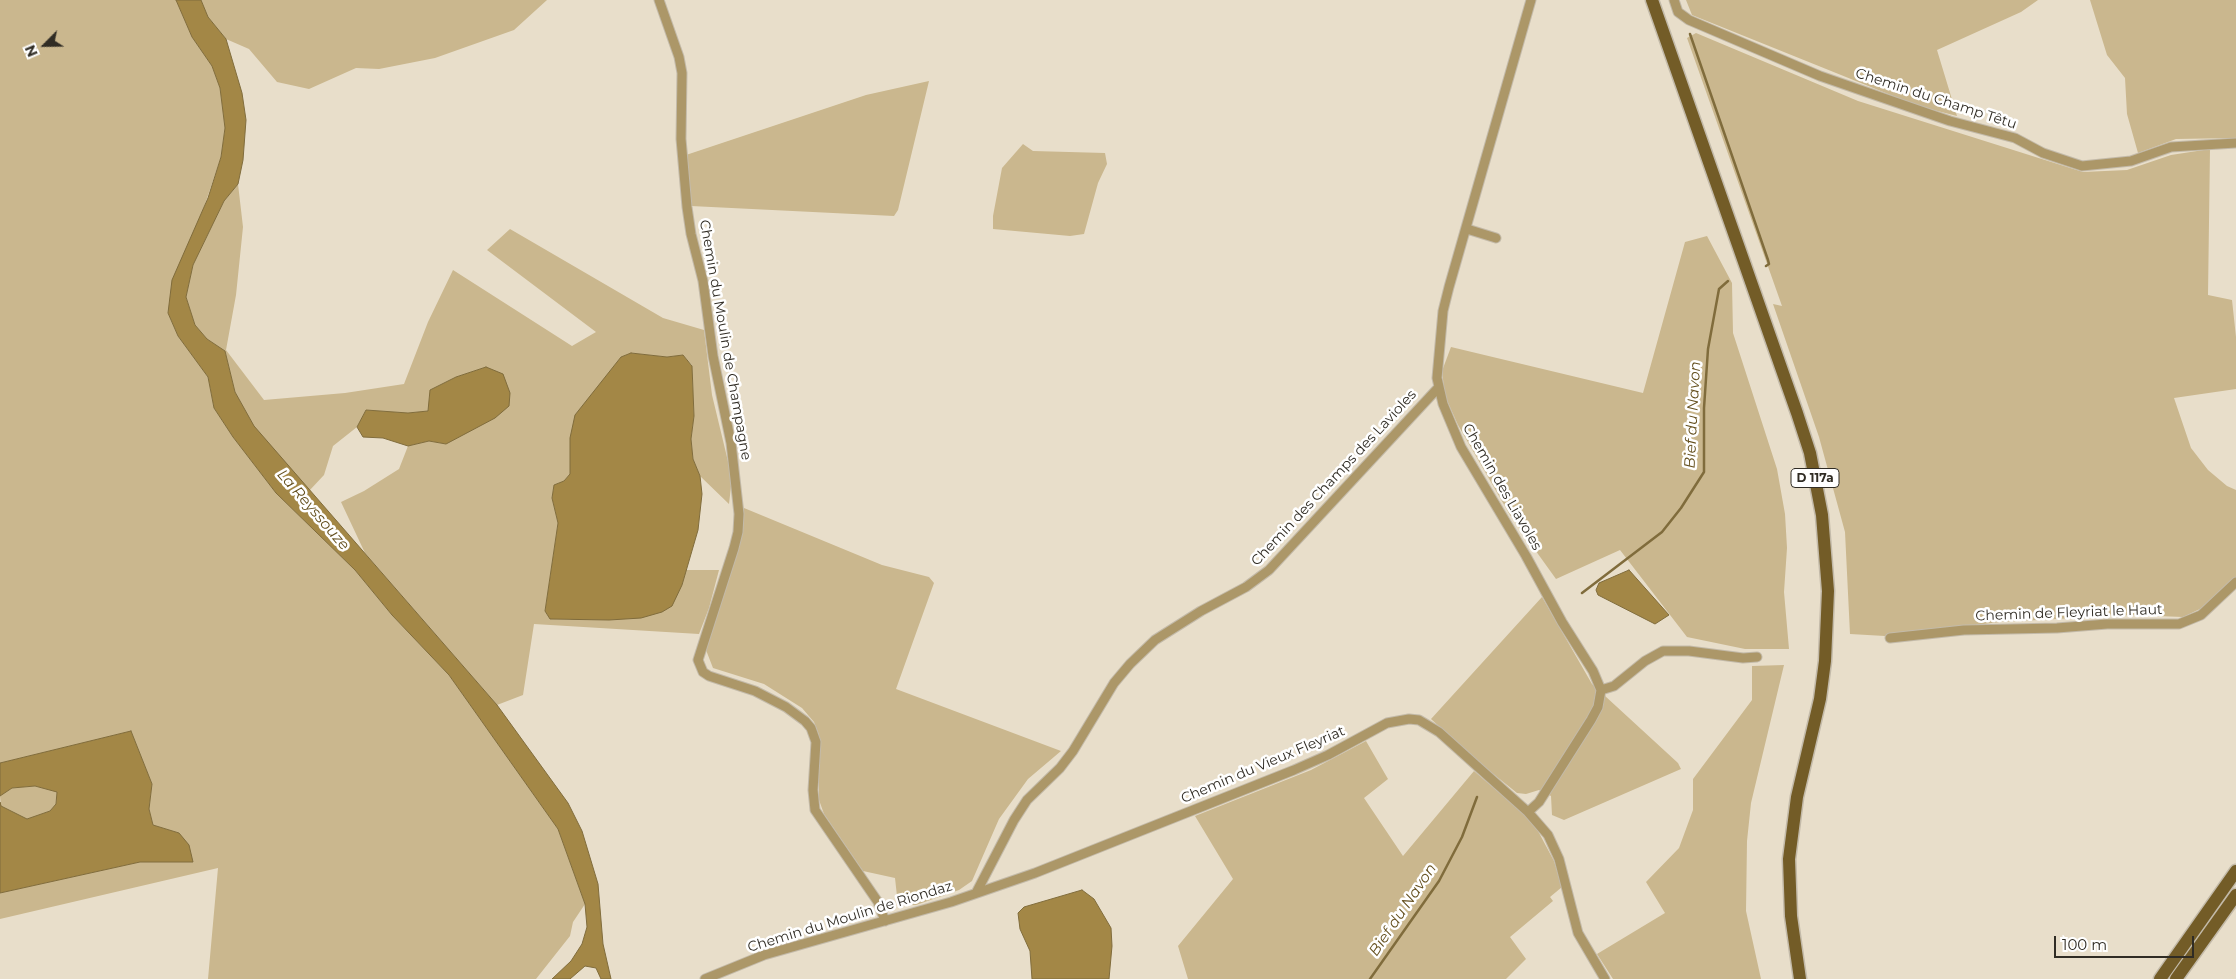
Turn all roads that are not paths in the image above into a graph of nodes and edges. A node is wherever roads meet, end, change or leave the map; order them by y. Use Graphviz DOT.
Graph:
graph roads {
  1 [pos="659,0"];
  2 [pos="1532,0"];
  3 [pos="1652,0"];
  4 [pos="1674,0"];
  5 [pos="2236,143"];
  6 [pos="1466,229"];
  7 [pos="1496,238"];
  8 [pos="1438,388"];
  9 [pos="2236,582"];
  10 [pos="1890,638"];
  11 [pos="1757,657"];
  12 [pos="1601,690"];
  13 [pos="1528,812"];
  14 [pos="2236,871"];
  15 [pos="976,893"];
  16 [pos="2236,895"];
  17 [pos="885,921"];
  18 [pos="705,979"];
  19 [pos="1605,979"];
  20 [pos="1800,979"];
  21 [pos="2160,979"];
  22 [pos="2176,979"];
  1 -- 17 [label="street, Chemin du Moulin de Champagne"];
  2 -- 6 [label="street, Chemin des Liavoles"];
  3 -- 20 [label="main road, D 117a"];
  4 -- 5 [label="street, Chemin du Champ Têtu"];
  6 -- 7 [label="street"];
  6 -- 8 [label="street, Chemin des Liavoles"];
  8 -- 12 [label="street, Chemin des Liavoles"];
  8 -- 15 [label="street, Chemin des Champs des Lavioles"];
  9 -- 10 [label="street, Chemin de Fleyriat le Haut"];
  11 -- 12 [label="street"];
  12 -- 13 [label="street"];
  13 -- 15 [label="street, Chemin du Vieux Fleyriat"];
  13 -- 19 [label="street, Chemin du Vieux Fleyriat"];
  14 -- 21 [label="main road"];
  15 -- 17 [label="street, Chemin du Moulin de Riondaz"];
  16 -- 22 [label="main road"];
  17 -- 18 [label="street, Chemin du Moulin de Riondaz"];
}
